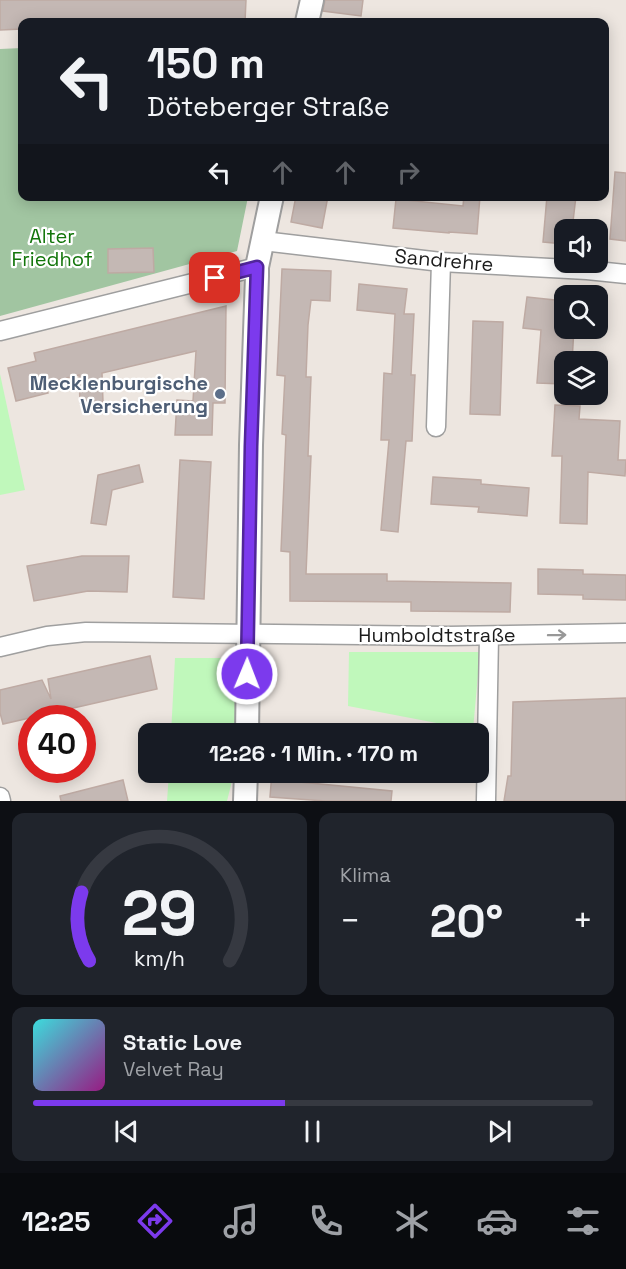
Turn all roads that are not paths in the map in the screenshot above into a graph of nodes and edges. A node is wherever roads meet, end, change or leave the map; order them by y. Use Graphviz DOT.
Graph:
graph roads {
  1 [pos="312,0"];
  2 [pos="308,18"];
  3 [pos="271,201"];
  4 [pos="263,241"];
  5 [pos="441,262"];
  6 [pos="257,267"];
  7 [pos="626,274"];
  8 [pos="0,331"];
  9 [pos="436,427"];
  10 [pos="248,633"];
  11 [pos="626,633"];
  12 [pos="489,636"];
  13 [pos="0,647"];
  14 [pos="247,723"];
  15 [pos="246,783"];
  16 [pos="245,801"];
  17 [pos="486,801"];
  1 -- 2 [label="street"];
  3 -- 4 [label="street"];
  4 -- 5 [label="street, Sandrehre"];
  4 -- 6 [label="street"];
  5 -- 7 [label="street, Sandrehre"];
  5 -- 9 [label="street"];
  6 -- 8 [label="street"];
  6 -- 10 [label="street"];
  10 -- 12 [label="street, Humboldtstraße"];
  10 -- 13 [label="street, Humboldtstraße"];
  10 -- 14 [label="street"];
  12 -- 11 [label="street, Humboldtstraße, one-way"];
  12 -- 17 [label="street"];
  15 -- 16 [label="street"];
}
